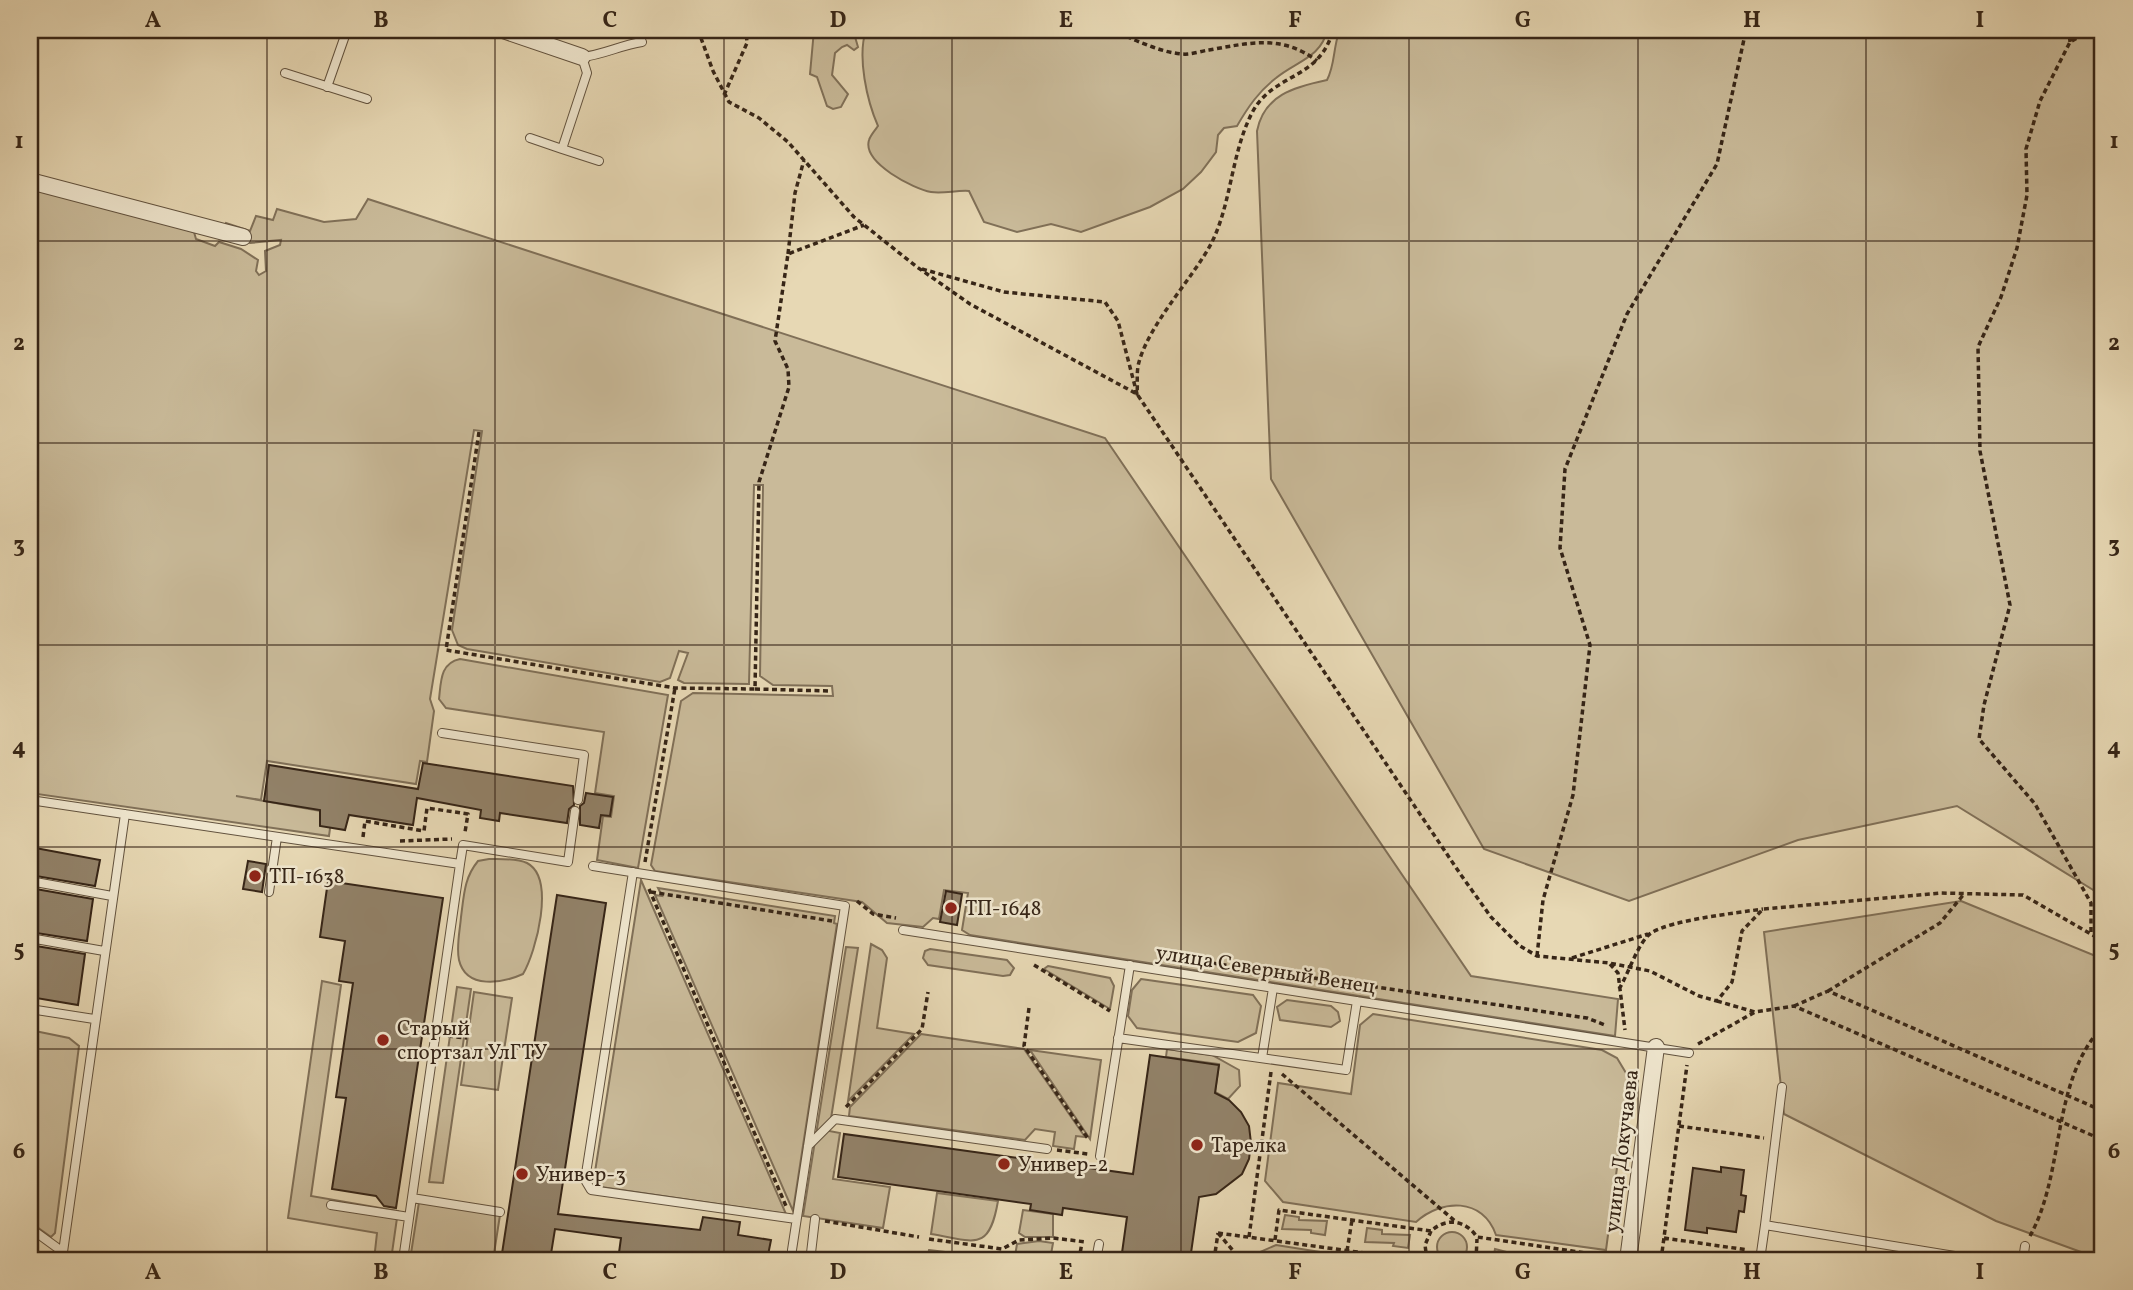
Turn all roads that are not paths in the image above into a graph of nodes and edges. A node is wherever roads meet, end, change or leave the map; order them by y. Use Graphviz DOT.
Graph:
graph roads {
  1 [pos="347,30"];
  2 [pos="503,30"];
  3 [pos="642,42"];
  4 [pos="582,57"];
  5 [pos="285,74"];
  6 [pos="327,87"];
  7 [pos="367,99"];
  8 [pos="530,138"];
  9 [pos="562,149"];
  10 [pos="599,161"];
  11 [pos="30,181"];
  12 [pos="243,237"];
  13 [pos="442,733"];
  14 [pos="30,800"];
  15 [pos="578,800"];
  16 [pos="575,811"];
  17 [pos="125,814"];
  18 [pos="277,837"];
  19 [pos="460,864"];
  20 [pos="593,866"];
  21 [pos="633,872"];
  22 [pos="30,881"];
  23 [pos="269,892"];
  24 [pos="112,896"];
  25 [pos="903,930"];
  26 [pos="30,939"];
  27 [pos="104,951"];
  28 [pos="1130,965"];
  29 [pos="1273,988"];
  30 [pos="1357,1001"];
  31 [pos="30,1009"];
  32 [pos="94,1019"];
  33 [pos="1118,1038"];
  34 [pos="1656,1047"];
  35 [pos="1689,1053"];
  36 [pos="1262,1058"];
  37 [pos="1782,1087"];
  38 [pos="808,1146"];
  39 [pos="1048,1149"];
  40 [pos="1100,1156"];
  41 [pos="412,1198"];
  42 [pos="331,1205"];
  43 [pos="500,1212"];
  44 [pos="409,1217"];
  45 [pos="796,1219"];
  46 [pos="815,1219"];
  47 [pos="1765,1225"];
  48 [pos="30,1228"];
  49 [pos="1098,1244"];
  50 [pos="2025,1246"];
  51 [pos="811,1253"];
  52 [pos="64,1256"];
  53 [pos="791,1256"];
  54 [pos="1761,1256"];
  55 [pos="403,1260"];
  56 [pos="1096,1260"];
  57 [pos="1628,1260"];
  58 [pos="1979,1260"];
  59 [pos="2022,1260"];
  1 -- 6 [label="lane"];
  2 -- 4 [label="street"];
  3 -- 4 [label="lane"];
  4 -- 9 [label="lane"];
  5 -- 6 [label="lane"];
  6 -- 7 [label="lane"];
  8 -- 9 [label="lane"];
  9 -- 10 [label="lane"];
  11 -- 12 [label="street"];
  13 -- 15 [label="lane"];
  14 -- 17 [label="lane"];
  16 -- 19 [label="lane"];
  17 -- 18 [label="lane"];
  17 -- 24 [label="lane"];
  18 -- 19 [label="lane"];
  18 -- 23 [label="lane"];
  19 -- 41 [label="lane"];
  20 -- 21 [label="lane"];
  21 -- 38 [label="lane"];
  21 -- 45 [label="lane"];
  22 -- 24 [label="lane"];
  24 -- 27 [label="lane"];
  25 -- 28 [label="lane, улица Северный Венец"];
  26 -- 27 [label="lane"];
  27 -- 32 [label="lane"];
  28 -- 29 [label="lane, улица Северный Венец"];
  28 -- 33 [label="lane"];
  29 -- 30 [label="lane, улица Северный Венец"];
  29 -- 36 [label="lane"];
  30 -- 34 [label="lane, улица Северный Венец"];
  30 -- 36 [label="lane"];
  31 -- 32 [label="lane"];
  32 -- 52 [label="lane"];
  33 -- 36 [label="lane"];
  33 -- 40 [label="lane"];
  34 -- 35 [label="lane, улица Северный Венец"];
  34 -- 57 [label="street, улица Докучаева"];
  37 -- 47 [label="lane"];
  38 -- 39 [label="lane"];
  38 -- 45 [label="lane"];
  41 -- 43 [label="lane"];
  41 -- 44 [label="lane"];
  42 -- 44 [label="lane"];
  44 -- 55 [label="lane"];
  45 -- 53 [label="lane"];
  46 -- 51 [label="lane"];
  47 -- 54 [label="lane"];
  47 -- 58 [label="lane"];
  48 -- 52 [label="lane"];
  49 -- 56 [label="lane"];
  50 -- 59 [label="lane"];
}
